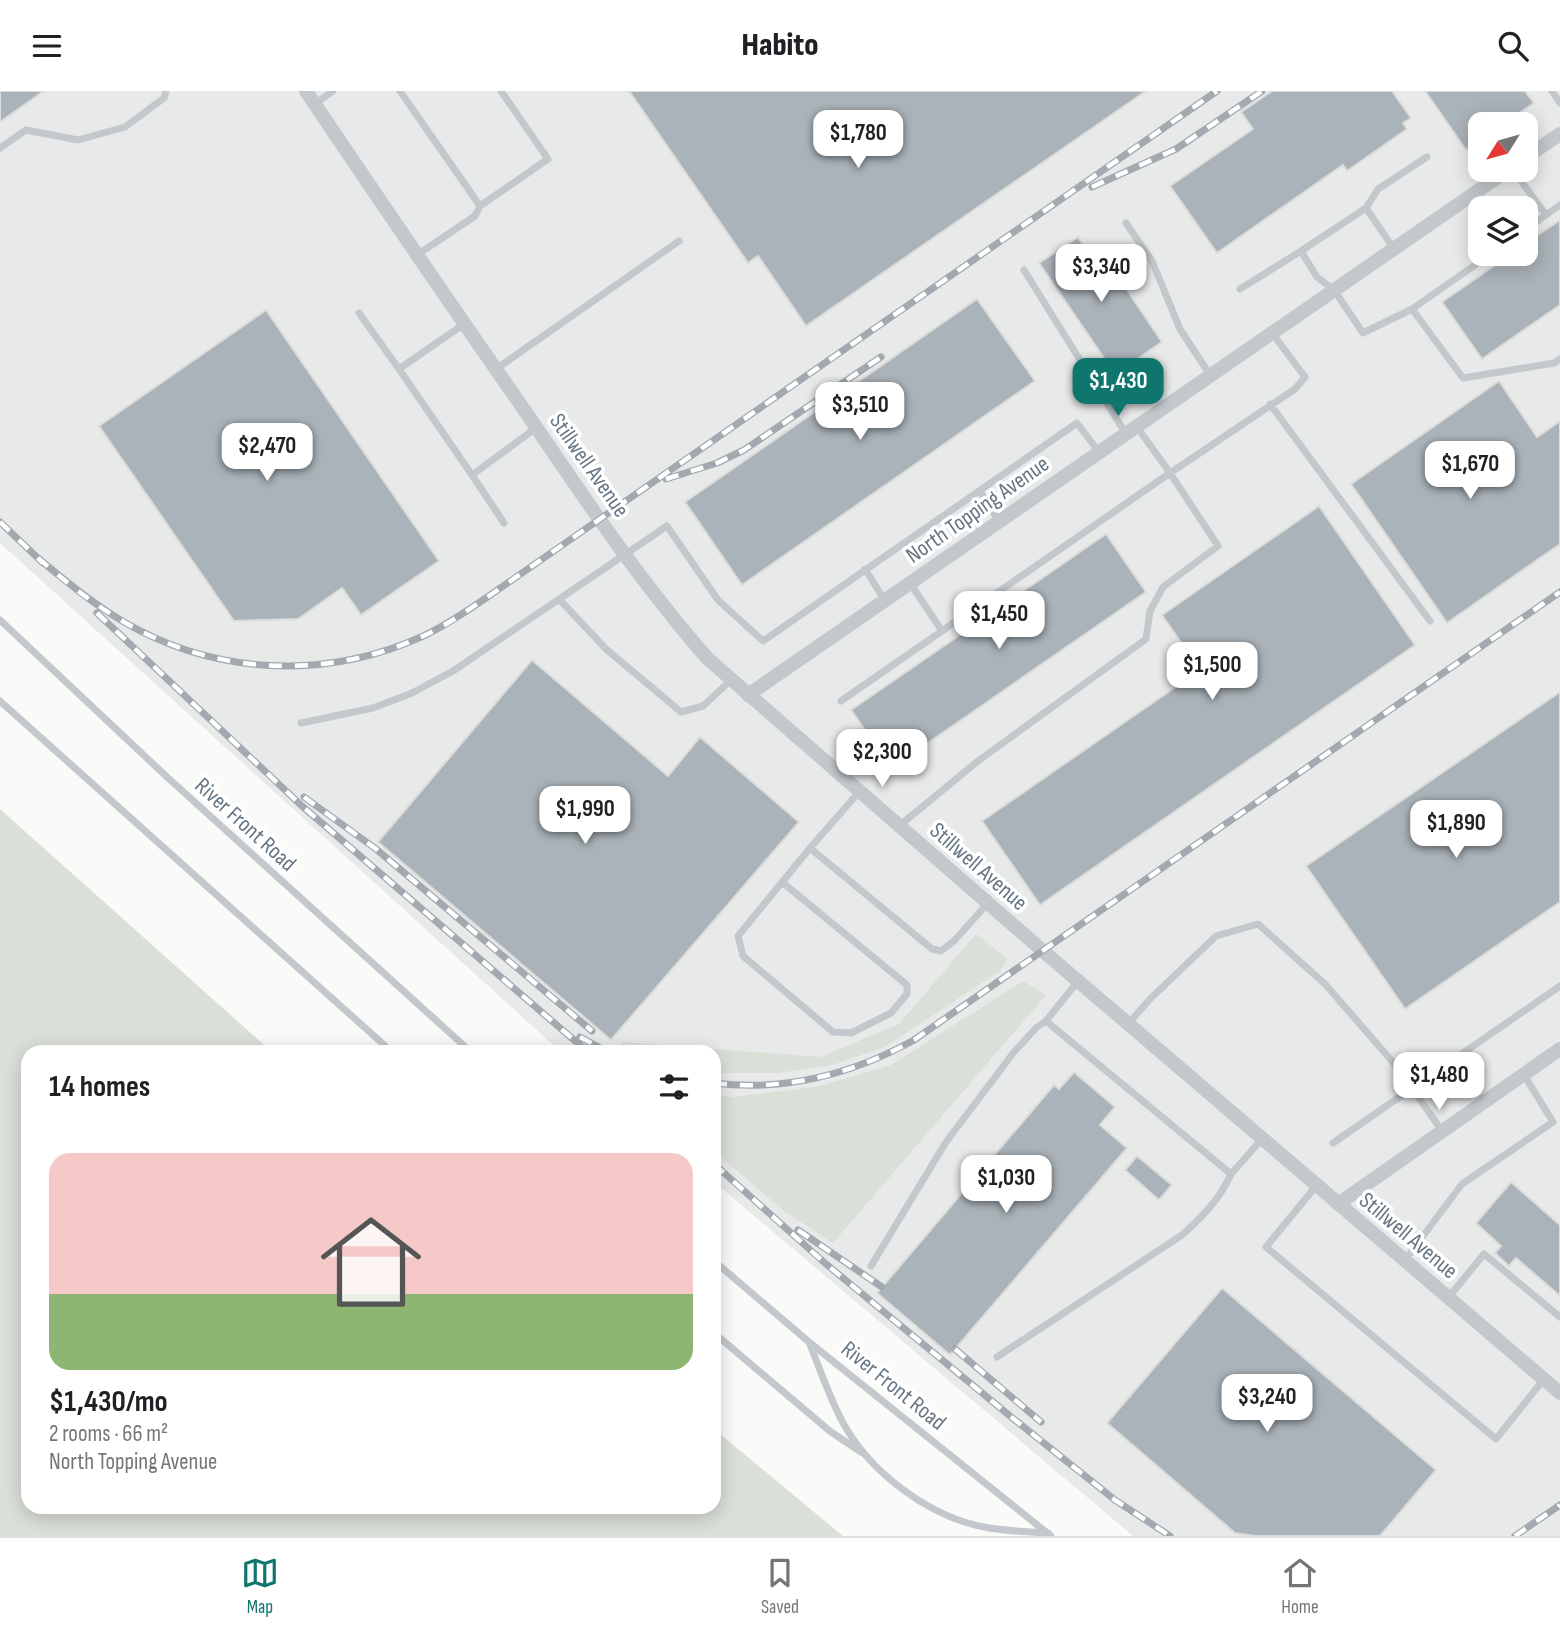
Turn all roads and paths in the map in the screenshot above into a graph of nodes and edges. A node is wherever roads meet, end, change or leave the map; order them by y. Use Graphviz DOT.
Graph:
graph roads {
  1 [pos="166,91"];
  2 [pos="306,91"];
  3 [pos="333,91"];
  4 [pos="400,91"];
  5 [pos="500,91"];
  6 [pos="1552,91"];
  7 [pos="1560,103"];
  8 [pos="315,104"];
  9 [pos="1560,134"];
  10 [pos="0,148"];
  11 [pos="1538,149"];
  12 [pos="1427,157"];
  13 [pos="1491,182"];
  14 [pos="1522,182"];
  15 [pos="1560,205"];
  16 [pos="480,206"];
  17 [pos="1366,208"];
  18 [pos="1546,215"];
  19 [pos="1538,221"];
  20 [pos="1126,223"];
  21 [pos="679,241"];
  22 [pos="1394,249"];
  23 [pos="1301,251"];
  24 [pos="417,255"];
  25 [pos="1474,266"];
  26 [pos="1024,270"];
  27 [pos="1240,289"];
  28 [pos="1335,290"];
  29 [pos="1412,309"];
  30 [pos="359,313"];
  31 [pos="464,324"];
  32 [pos="1272,333"];
  33 [pos="1560,359"];
  34 [pos="399,369"];
  35 [pos="496,370"];
  36 [pos="1210,376"];
  37 [pos="1270,404"];
  38 [pos="536,428"];
  39 [pos="1131,430"];
  40 [pos="1099,452"];
  41 [pos="1170,473"];
  42 [pos="472,475"];
  43 [pos="980,491"];
  44 [pos="999,521"];
  45 [pos="504,523"];
  46 [pos="624,554"];
  47 [pos="865,569"];
  48 [pos="910,583"];
  49 [pos="559,599"];
  50 [pos="885,601"];
  51 [pos="0,620"];
  52 [pos="1430,621"];
  53 [pos="942,631"];
  54 [pos="731,680"];
  55 [pos="747,695"];
  56 [pos="0,701"];
  57 [pos="841,701"];
  58 [pos="301,723"];
  59 [pos="859,792"];
  60 [pos="899,826"];
  61 [pos="810,848"];
  62 [pos="782,882"];
  63 [pos="988,903"];
  64 [pos="1078,981"];
  65 [pos="1560,986"];
  66 [pos="1045,1021"];
  67 [pos="1128,1024"];
  68 [pos="383,1045"];
  69 [pos="463,1045"];
  70 [pos="1560,1049"];
  71 [pos="1524,1074"];
  72 [pos="1413,1087"];
  73 [pos="1442,1131"];
  74 [pos="1262,1139"];
  75 [pos="1333,1143"];
  76 [pos="1231,1174"];
  77 [pos="1316,1185"];
  78 [pos="1338,1204"];
  79 [pos="1405,1261"];
  80 [pos="870,1266"];
  81 [pos="721,1267"];
  82 [pos="1448,1298"];
  83 [pos="1560,1317"];
  84 [pos="721,1339"];
  85 [pos="809,1342"];
  86 [pos="997,1357"];
  87 [pos="1544,1379"];
  88 [pos="1560,1394"];
  89 [pos="865,1454"];
  90 [pos="1050,1535"];
  1 -- 10 [label="lane"];
  2 -- 8 [label="street, Stillwell Avenue"];
  3 -- 8 [label="lane"];
  4 -- 16 [label="lane"];
  5 -- 16 [label="lane"];
  6 -- 7 [label="lane"];
  8 -- 24 [label="street, Stillwell Avenue"];
  9 -- 11 [label="street"];
  12 -- 17 [label="lane"];
  13 -- 22 [label="street, North Topping Avenue"];
  14 -- 18 [label="lane"];
  15 -- 18 [label="lane"];
  16 -- 24 [label="lane"];
  17 -- 22 [label="lane"];
  17 -- 23 [label="lane"];
  18 -- 19 [label="lane"];
  20 -- 36 [label="lane"];
  21 -- 35 [label="lane"];
  22 -- 28 [label="street, North Topping Avenue"];
  23 -- 27 [label="lane"];
  23 -- 28 [label="lane"];
  24 -- 31 [label="street, Stillwell Avenue"];
  25 -- 29 [label="lane"];
  26 -- 39 [label="lane"];
  28 -- 29 [label="lane"];
  28 -- 32 [label="street, North Topping Avenue"];
  29 -- 33 [label="lane"];
  30 -- 34 [label="lane"];
  31 -- 34 [label="lane"];
  31 -- 35 [label="street, Stillwell Avenue"];
  32 -- 36 [label="street, North Topping Avenue"];
  32 -- 37 [label="lane"];
  34 -- 42 [label="lane"];
  35 -- 38 [label="street, Stillwell Avenue"];
  36 -- 39 [label="street, North Topping Avenue"];
  37 -- 41 [label="lane"];
  37 -- 52 [label="lane"];
  38 -- 42 [label="lane"];
  38 -- 46 [label="street, Stillwell Avenue"];
  39 -- 40 [label="street, North Topping Avenue"];
  39 -- 41 [label="lane"];
  40 -- 43 [label="lane"];
  40 -- 44 [label="street, North Topping Avenue"];
  41 -- 53 [label="lane"];
  41 -- 60 [label="lane"];
  42 -- 45 [label="lane"];
  43 -- 44 [label="lane"];
  43 -- 47 [label="lane"];
  44 -- 48 [label="street, North Topping Avenue"];
  46 -- 47 [label="lane"];
  46 -- 49 [label="lane"];
  46 -- 54 [label="street, Stillwell Avenue"];
  47 -- 50 [label="lane"];
  48 -- 50 [label="street, North Topping Avenue"];
  48 -- 53 [label="lane"];
  49 -- 54 [label="lane"];
  49 -- 58 [label="lane"];
  50 -- 55 [label="street, North Topping Avenue"];
  51 -- 69 [label="lane, River Front Road"];
  53 -- 57 [label="lane"];
  54 -- 55 [label="street, Stillwell Avenue"];
  55 -- 59 [label="street, Stillwell Avenue"];
  56 -- 68 [label="lane"];
  59 -- 60 [label="street, Stillwell Avenue"];
  59 -- 61 [label="lane"];
  60 -- 63 [label="street, Stillwell Avenue"];
  61 -- 62 [label="lane"];
  61 -- 63 [label="lane"];
  62 -- 62 [label="lane"];
  63 -- 64 [label="street, Stillwell Avenue"];
  64 -- 66 [label="lane"];
  64 -- 67 [label="street, Stillwell Avenue"];
  65 -- 72 [label="lane"];
  66 -- 76 [label="lane"];
  66 -- 80 [label="lane"];
  67 -- 72 [label="lane"];
  67 -- 74 [label="street, Stillwell Avenue"];
  70 -- 71 [label="street"];
  71 -- 73 [label="street"];
  71 -- 79 [label="lane"];
  72 -- 73 [label="lane"];
  72 -- 75 [label="lane"];
  73 -- 78 [label="street"];
  74 -- 76 [label="lane"];
  74 -- 77 [label="street, Stillwell Avenue"];
  76 -- 86 [label="lane"];
  77 -- 78 [label="street, Stillwell Avenue"];
  77 -- 87 [label="lane"];
  78 -- 79 [label="street, Stillwell Avenue"];
  79 -- 82 [label="street, Stillwell Avenue"];
  81 -- 85 [label="lane, River Front Road"];
  82 -- 83 [label="lane"];
  82 -- 87 [label="street, Stillwell Avenue"];
  84 -- 89 [label="lane"];
  85 -- 89 [label="lane"];
  85 -- 90 [label="lane, River Front Road"];
  87 -- 88 [label="street, Stillwell Avenue"];
  89 -- 90 [label="lane"];
}
